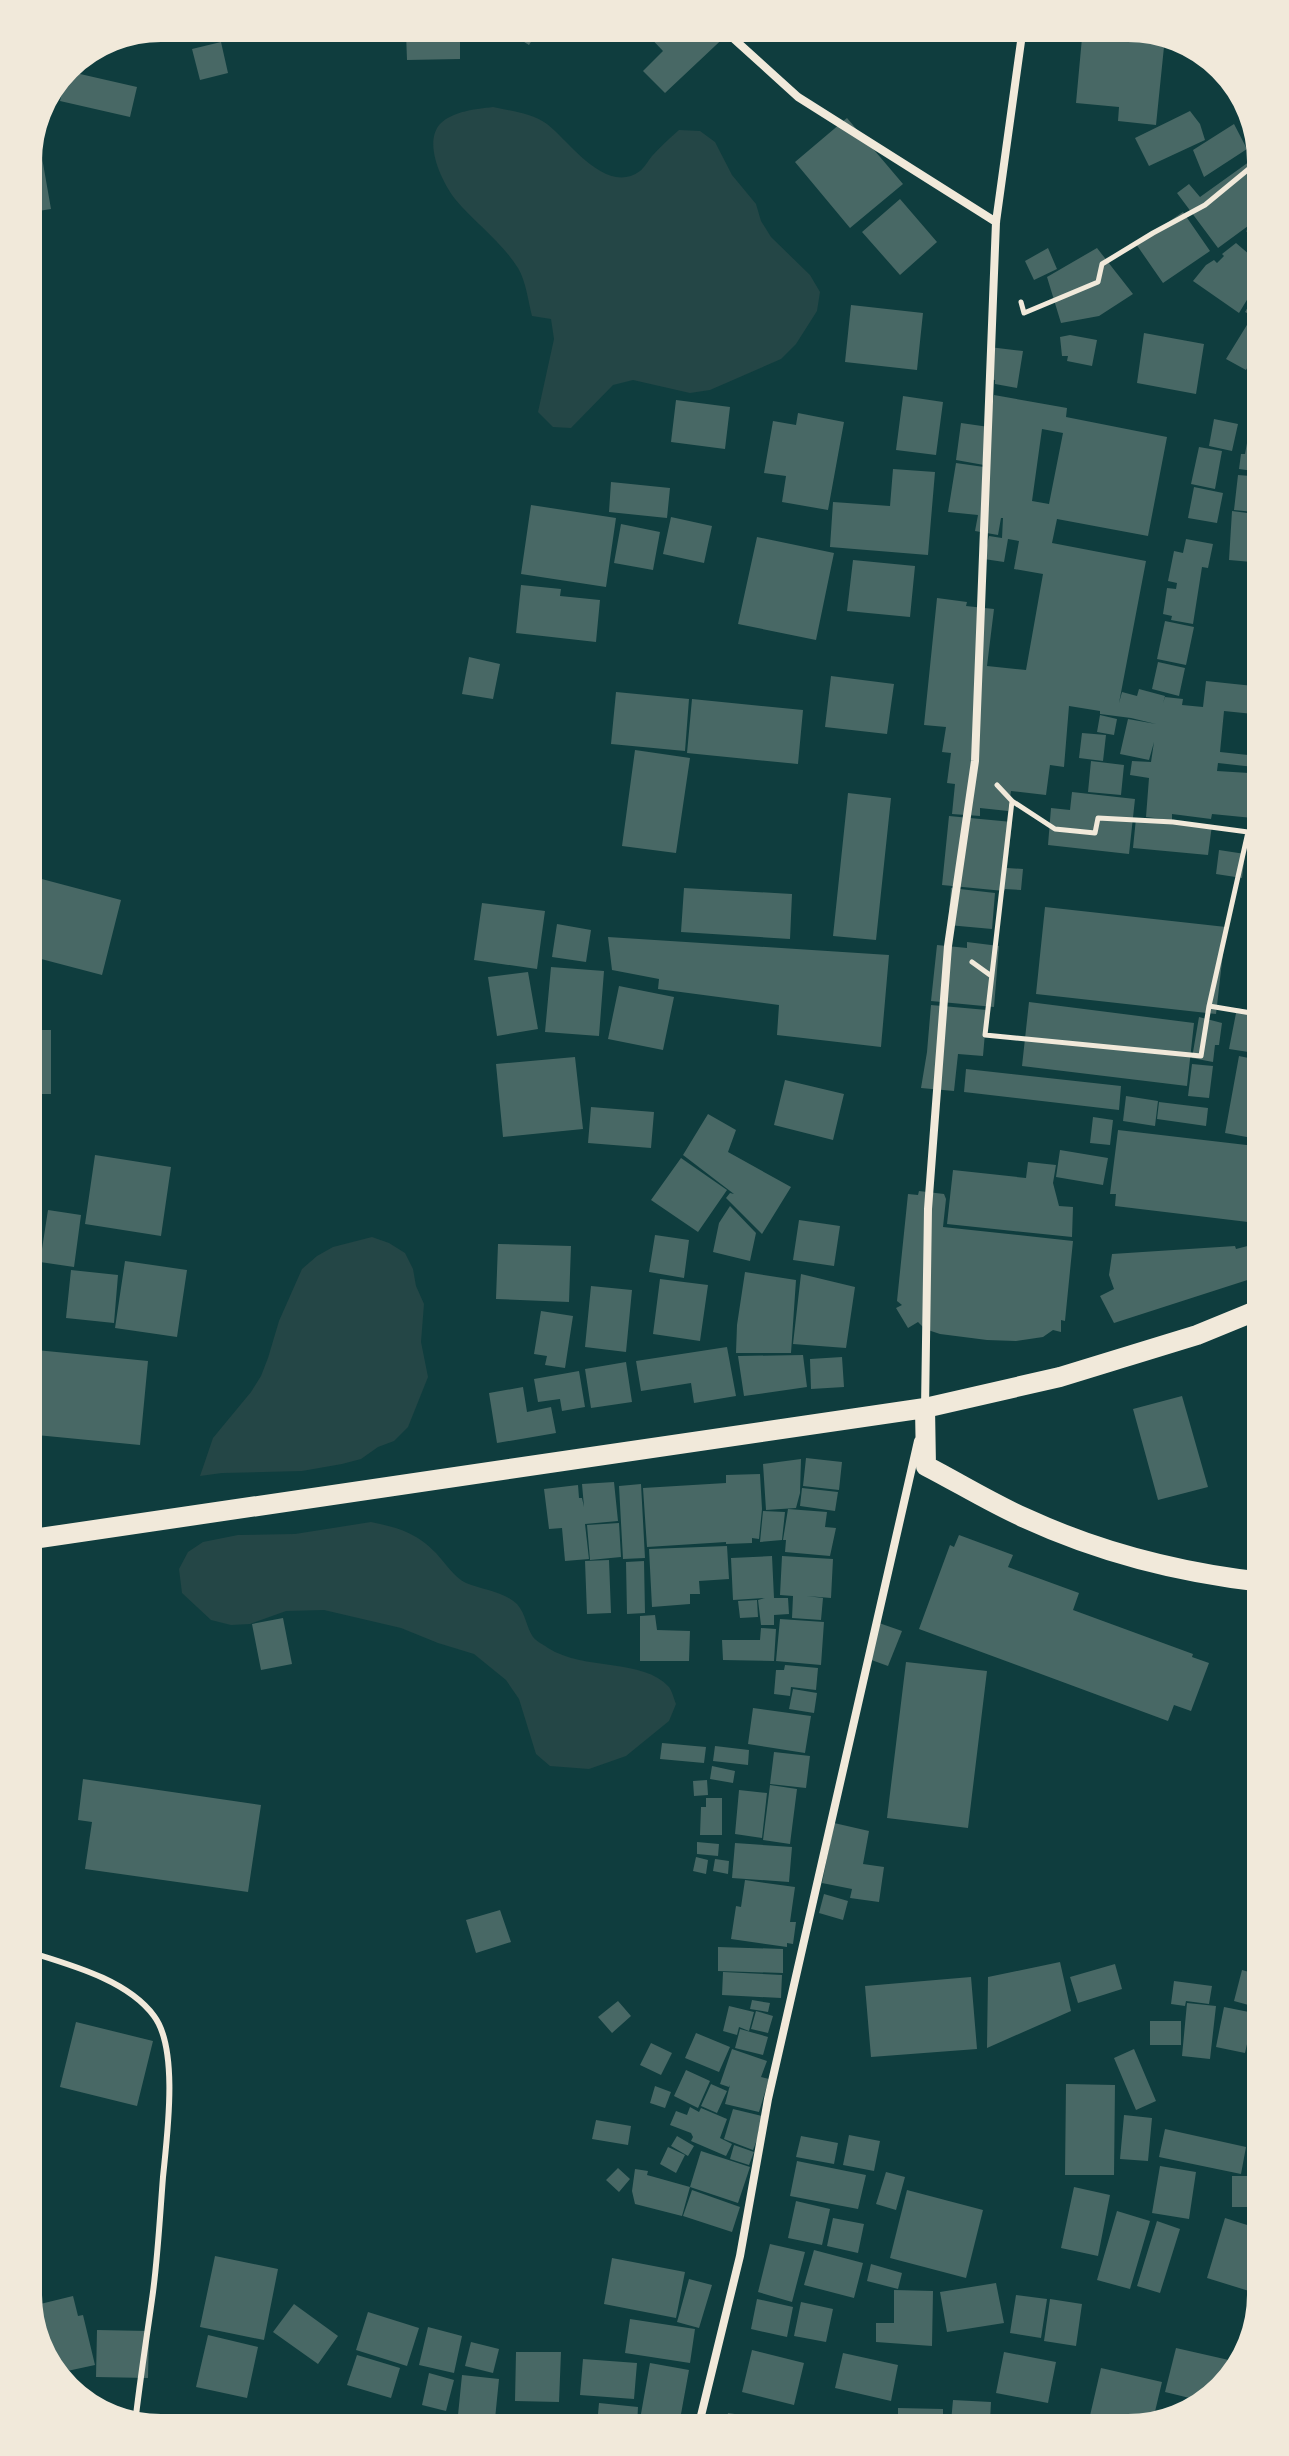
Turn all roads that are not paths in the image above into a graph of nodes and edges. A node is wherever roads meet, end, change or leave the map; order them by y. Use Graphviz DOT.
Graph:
graph roads {
  1 [pos="735,40"];
  2 [pos="1021,40"];
  3 [pos="996,222"];
  4 [pos="1249,1314"];
  5 [pos="925,1408"];
  6 [pos="40,1538"];
  7 [pos="1249,1580"];
  8 [pos="40,1955"];
  9 [pos="136,2414"];
  10 [pos="701,2416"];
  1 -- 3 [label="street"];
  2 -- 3 [label="street"];
  3 -- 5 [label="street"];
  4 -- 5 [label="main road"];
  5 -- 6 [label="main road"];
  5 -- 7 [label="main road"];
  5 -- 10 [label="street"];
  8 -- 9 [label="lane"];
}
